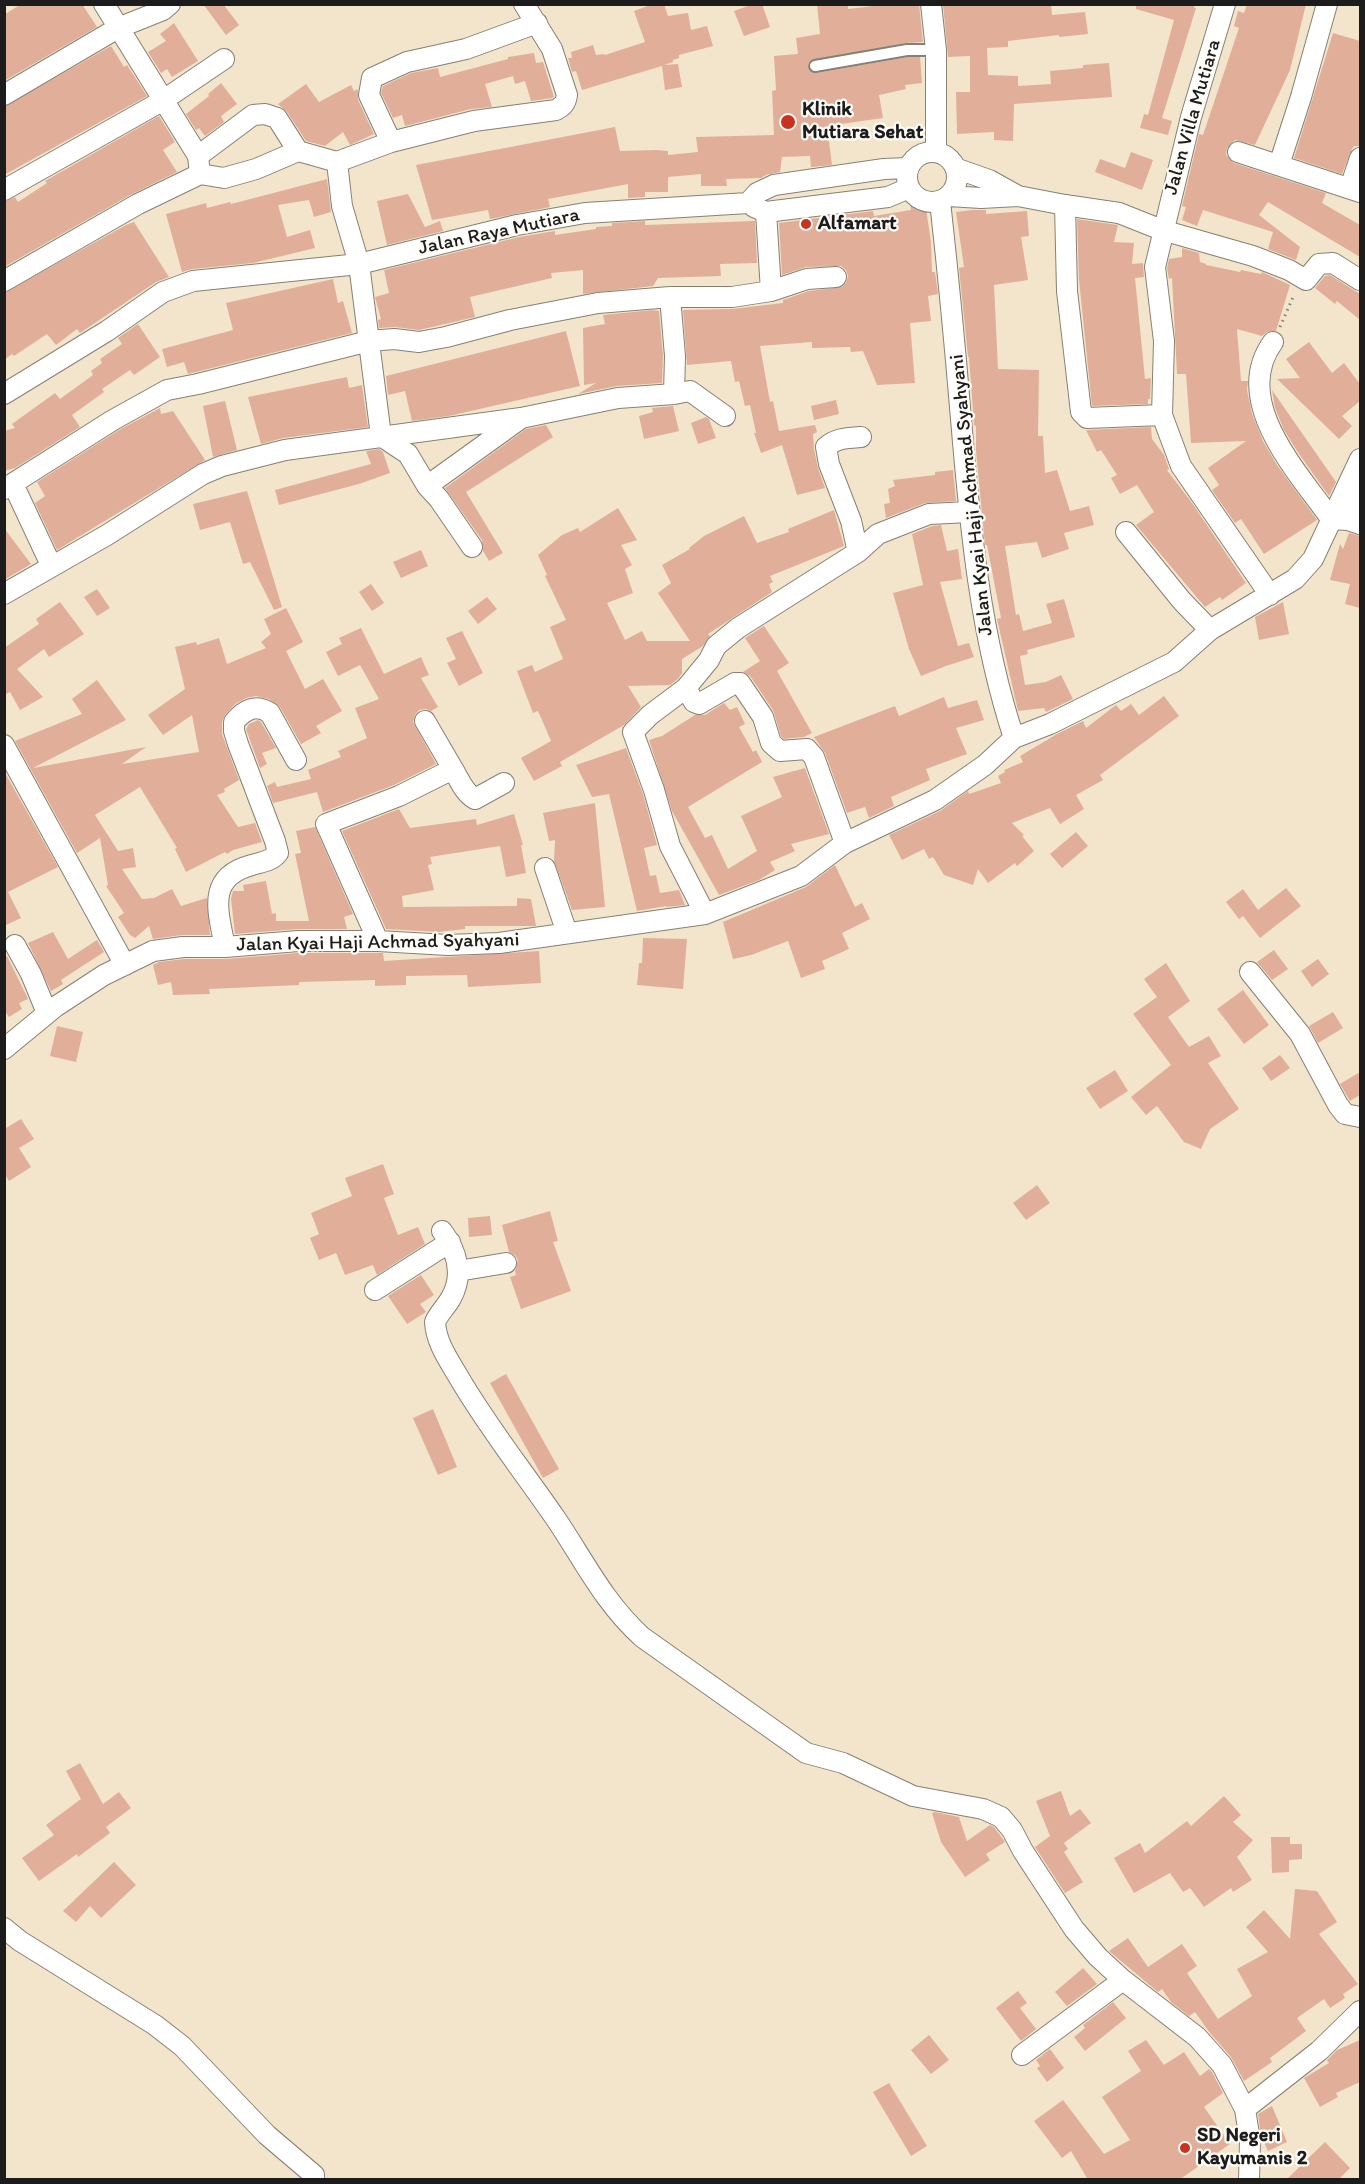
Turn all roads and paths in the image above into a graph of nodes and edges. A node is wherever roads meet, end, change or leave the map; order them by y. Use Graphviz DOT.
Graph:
graph roads {
  1 [pos="104,4"];
  2 [pos="170,4"];
  3 [pos="524,4"];
  4 [pos="931,4"];
  5 [pos="1225,4"];
  6 [pos="1326,4"];
  7 [pos="537,23"];
  8 [pos="118,28"];
  9 [pos="936,50"];
  10 [pos="224,59"];
  11 [pos="815,66"];
  12 [pos="4,95"];
  13 [pos="162,101"];
  14 [pos="391,142"];
  15 [pos="298,151"];
  16 [pos="936,152"];
  17 [pos="1238,153"];
  18 [pos="1360,158"];
  19 [pos="337,162"];
  20 [pos="199,165"];
  21 [pos="1279,165"];
  22 [pos="908,168"];
  23 [pos="955,168"];
  24 [pos="909,188"];
  25 [pos="4,190"];
  26 [pos="1355,190"];
  27 [pos="1018,196"];
  28 [pos="944,198"];
  29 [pos="748,203"];
  30 [pos="1065,206"];
  31 [pos="766,212"];
  32 [pos="1162,230"];
  33 [pos="359,264"];
  34 [pos="836,277"];
  35 [pos="1306,280"];
  36 [pos="1360,280"];
  37 [pos="4,281"];
  38 [pos="771,291"];
  39 [pos="670,297"];
  40 [pos="369,340"];
  41 [pos="1273,342"];
  42 [pos="4,394"];
  43 [pos="674,394"];
  44 [pos="1162,415"];
  45 [pos="725,416"];
  46 [pos="522,418"];
  47 [pos="381,436"];
  48 [pos="861,437"];
  49 [pos="1360,459"];
  50 [pos="427,486"];
  51 [pos="9,487"];
  52 [pos="1360,491"];
  53 [pos="969,512"];
  54 [pos="1346,521"];
  55 [pos="1126,532"];
  56 [pos="472,547"];
  57 [pos="858,552"];
  58 [pos="51,566"];
  59 [pos="4,594"];
  60 [pos="1270,595"];
  61 [pos="1210,630"];
  62 [pos="686,688"];
  63 [pos="425,721"];
  64 [pos="1014,738"];
  65 [pos="4,745"];
  66 [pos="296,760"];
  67 [pos="453,769"];
  68 [pos="504,783"];
  69 [pos="845,843"];
  70 [pos="545,868"];
  71 [pos="705,914"];
  72 [pos="567,933"];
  73 [pos="378,941"];
  74 [pos="15,945"];
  75 [pos="225,947"];
  76 [pos="125,965"];
  77 [pos="1250,972"];
  78 [pos="47,1013"];
  79 [pos="4,1049"];
  80 [pos="1360,1117"];
  81 [pos="506,1263"];
  82 [pos="458,1271"];
  83 [pos="375,1290"];
  84 [pos="4,1928"];
  85 [pos="1123,1980"];
  86 [pos="1360,2011"];
  87 [pos="1022,2055"];
  88 [pos="1245,2109"];
  89 [pos="314,2180"];
  90 [pos="1249,2180"];
  1 -- 8 [label="street"];
  2 -- 8 [label="street"];
  3 -- 7 [label="street"];
  4 -- 9 [label="street"];
  5 -- 32 [label="street, Jalan Villa Mutiara"];
  6 -- 21 [label="street"];
  7 -- 14 [label="street"];
  7 -- 14 [label="street"];
  8 -- 12 [label="street"];
  8 -- 13 [label="street"];
  9 -- 11 [label="lane"];
  9 -- 16 [label="street"];
  10 -- 13 [label="street"];
  13 -- 20 [label="street"];
  13 -- 25 [label="street"];
  14 -- 19 [label="street"];
  15 -- 19 [label="street"];
  15 -- 20 [label="street"];
  15 -- 20 [label="street"];
  16 -- 22 [label="street"];
  16 -- 23 [label="street"];
  17 -- 21 [label="street"];
  18 -- 26 [label="street"];
  19 -- 33 [label="street"];
  20 -- 37 [label="street"];
  21 -- 26 [label="street"];
  22 -- 24 [label="street"];
  22 -- 29 [label="street"];
  23 -- 27 [label="street"];
  23 -- 28 [label="street"];
  24 -- 28 [label="street"];
  24 -- 31 [label="street"];
  27 -- 28 [label="street"];
  27 -- 30 [label="street"];
  28 -- 53 [label="street, Jalan Kyai Haji Achmad Syahyani"];
  29 -- 31 [label="street"];
  29 -- 33 [label="street, Jalan Raya Mutiara"];
  30 -- 32 [label="street"];
  30 -- 44 [label="street"];
  31 -- 38 [label="street"];
  32 -- 35 [label="street"];
  32 -- 44 [label="street, Jalan Villa Mutiara"];
  33 -- 40 [label="street"];
  33 -- 42 [label="street, Jalan Raya Mutiara"];
  34 -- 38 [label="street"];
  35 -- 36 [label="street"];
  35 -- 41 [label="path"];
  38 -- 39 [label="street"];
  39 -- 40 [label="street"];
  39 -- 43 [label="street"];
  40 -- 47 [label="street"];
  40 -- 51 [label="street"];
  41 -- 54 [label="street"];
  43 -- 45 [label="street"];
  43 -- 46 [label="street"];
  44 -- 60 [label="street"];
  46 -- 47 [label="street"];
  46 -- 50 [label="street"];
  47 -- 50 [label="street"];
  47 -- 58 [label="street"];
  48 -- 57 [label="street"];
  49 -- 54 [label="street"];
  50 -- 56 [label="street"];
  51 -- 58 [label="street"];
  52 -- 54 [label="street"];
  53 -- 57 [label="street"];
  53 -- 64 [label="street, Jalan Kyai Haji Achmad Syahyani"];
  54 -- 60 [label="street"];
  55 -- 61 [label="street"];
  57 -- 62 [label="street"];
  58 -- 59 [label="street"];
  60 -- 61 [label="street"];
  61 -- 64 [label="street"];
  62 -- 69 [label="street"];
  62 -- 71 [label="street"];
  63 -- 67 [label="street"];
  64 -- 69 [label="street, Jalan Kyai Haji Achmad Syahyani"];
  65 -- 76 [label="street"];
  66 -- 75 [label="street"];
  67 -- 68 [label="street"];
  67 -- 73 [label="street"];
  69 -- 71 [label="street, Jalan Kyai Haji Achmad Syahyani"];
  70 -- 72 [label="street"];
  71 -- 72 [label="street, Jalan Kyai Haji Achmad Syahyani"];
  72 -- 73 [label="street, Jalan Kyai Haji Achmad Syahyani"];
  73 -- 75 [label="street, Jalan Kyai Haji Achmad Syahyani"];
  74 -- 78 [label="street"];
  75 -- 76 [label="street, Jalan Kyai Haji Achmad Syahyani"];
  76 -- 78 [label="street, Jalan Kyai Haji Achmad Syahyani"];
  77 -- 80 [label="street"];
  78 -- 79 [label="street, Jalan Kyai Haji Achmad Syahyani"];
  81 -- 82 [label="street"];
  82 -- 83 [label="street"];
  82 -- 85 [label="street"];
  84 -- 89 [label="street"];
  85 -- 87 [label="street"];
  85 -- 88 [label="street"];
  86 -- 88 [label="street"];
  88 -- 90 [label="street"];
}
